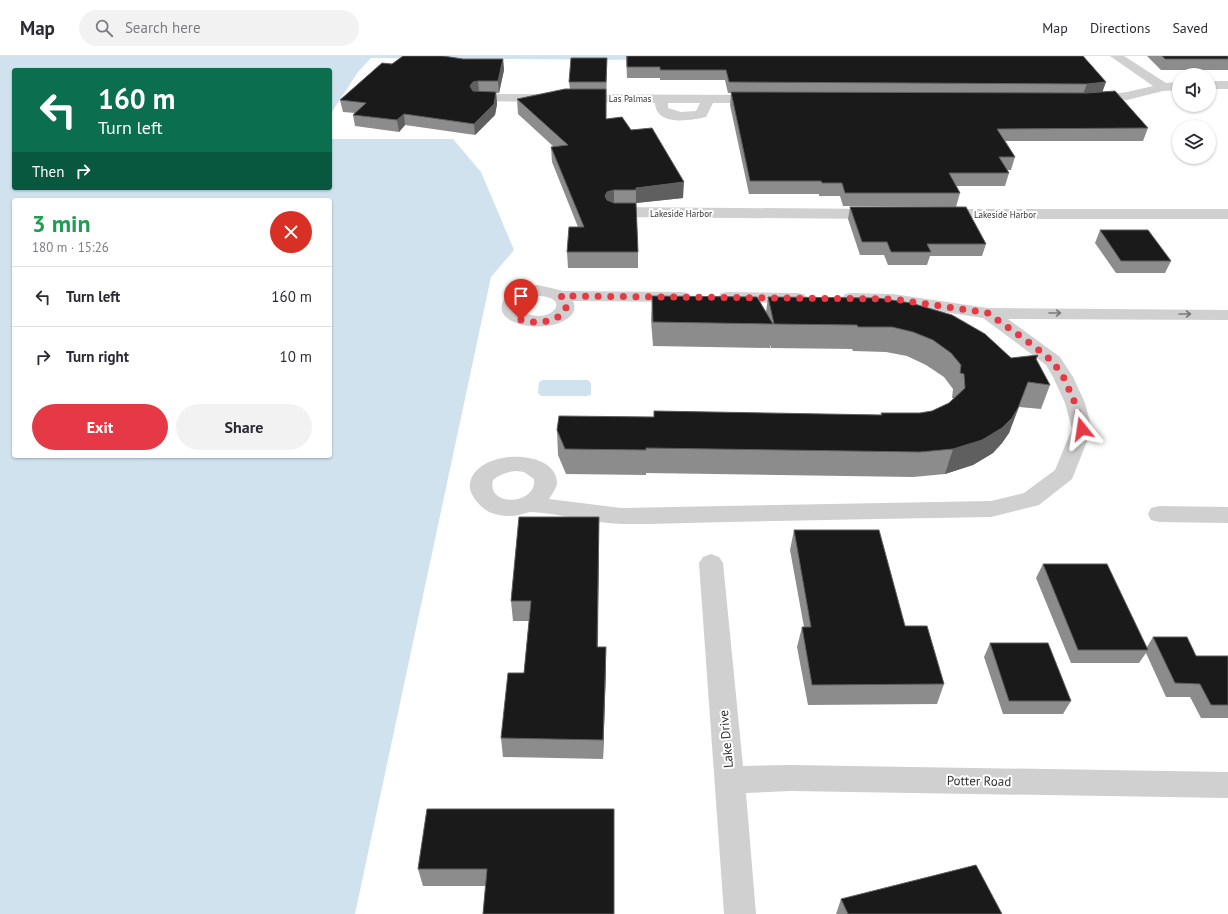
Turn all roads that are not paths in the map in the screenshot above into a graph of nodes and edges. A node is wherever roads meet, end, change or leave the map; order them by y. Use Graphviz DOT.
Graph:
graph roads {
  1 [pos="1116,56"];
  2 [pos="1216,85"];
  3 [pos="1228,85"];
  4 [pos="1172,86"];
  5 [pos="1163,87"];
  6 [pos="479,98"];
  7 [pos="778,99"];
  8 [pos="1076,100"];
  9 [pos="614,212"];
  10 [pos="893,214"];
  11 [pos="925,214"];
  12 [pos="1228,214"];
  13 [pos="561,296"];
  14 [pos="814,298"];
  15 [pos="838,298"];
  16 [pos="1228,301"];
  17 [pos="988,313"];
  18 [pos="1228,314"];
  19 [pos="529,504"];
  20 [pos="1159,514"];
  21 [pos="1228,515"];
  22 [pos="711,563"];
  23 [pos="730,780"];
  24 [pos="1228,786"];
  25 [pos="740,914"];
  1 -- 5 [label="street"];
  2 -- 3 [label="street"];
  4 -- 5 [label="street"];
  5 -- 8 [label="street"];
  6 -- 7 [label="street, Las Palmas"];
  9 -- 10 [label="street, Lakeside Harbor"];
  11 -- 12 [label="street, Lakeside Harbor"];
  13 -- 14 [label="street"];
  15 -- 17 [label="street"];
  16 -- 17 [label="street"];
  17 -- 18 [label="street, one-way"];
  17 -- 19 [label="street"];
  20 -- 21 [label="street"];
  22 -- 23 [label="street, Lake Drive"];
  23 -- 24 [label="street, Potter Road"];
  23 -- 25 [label="street, Lake Drive"];
}
